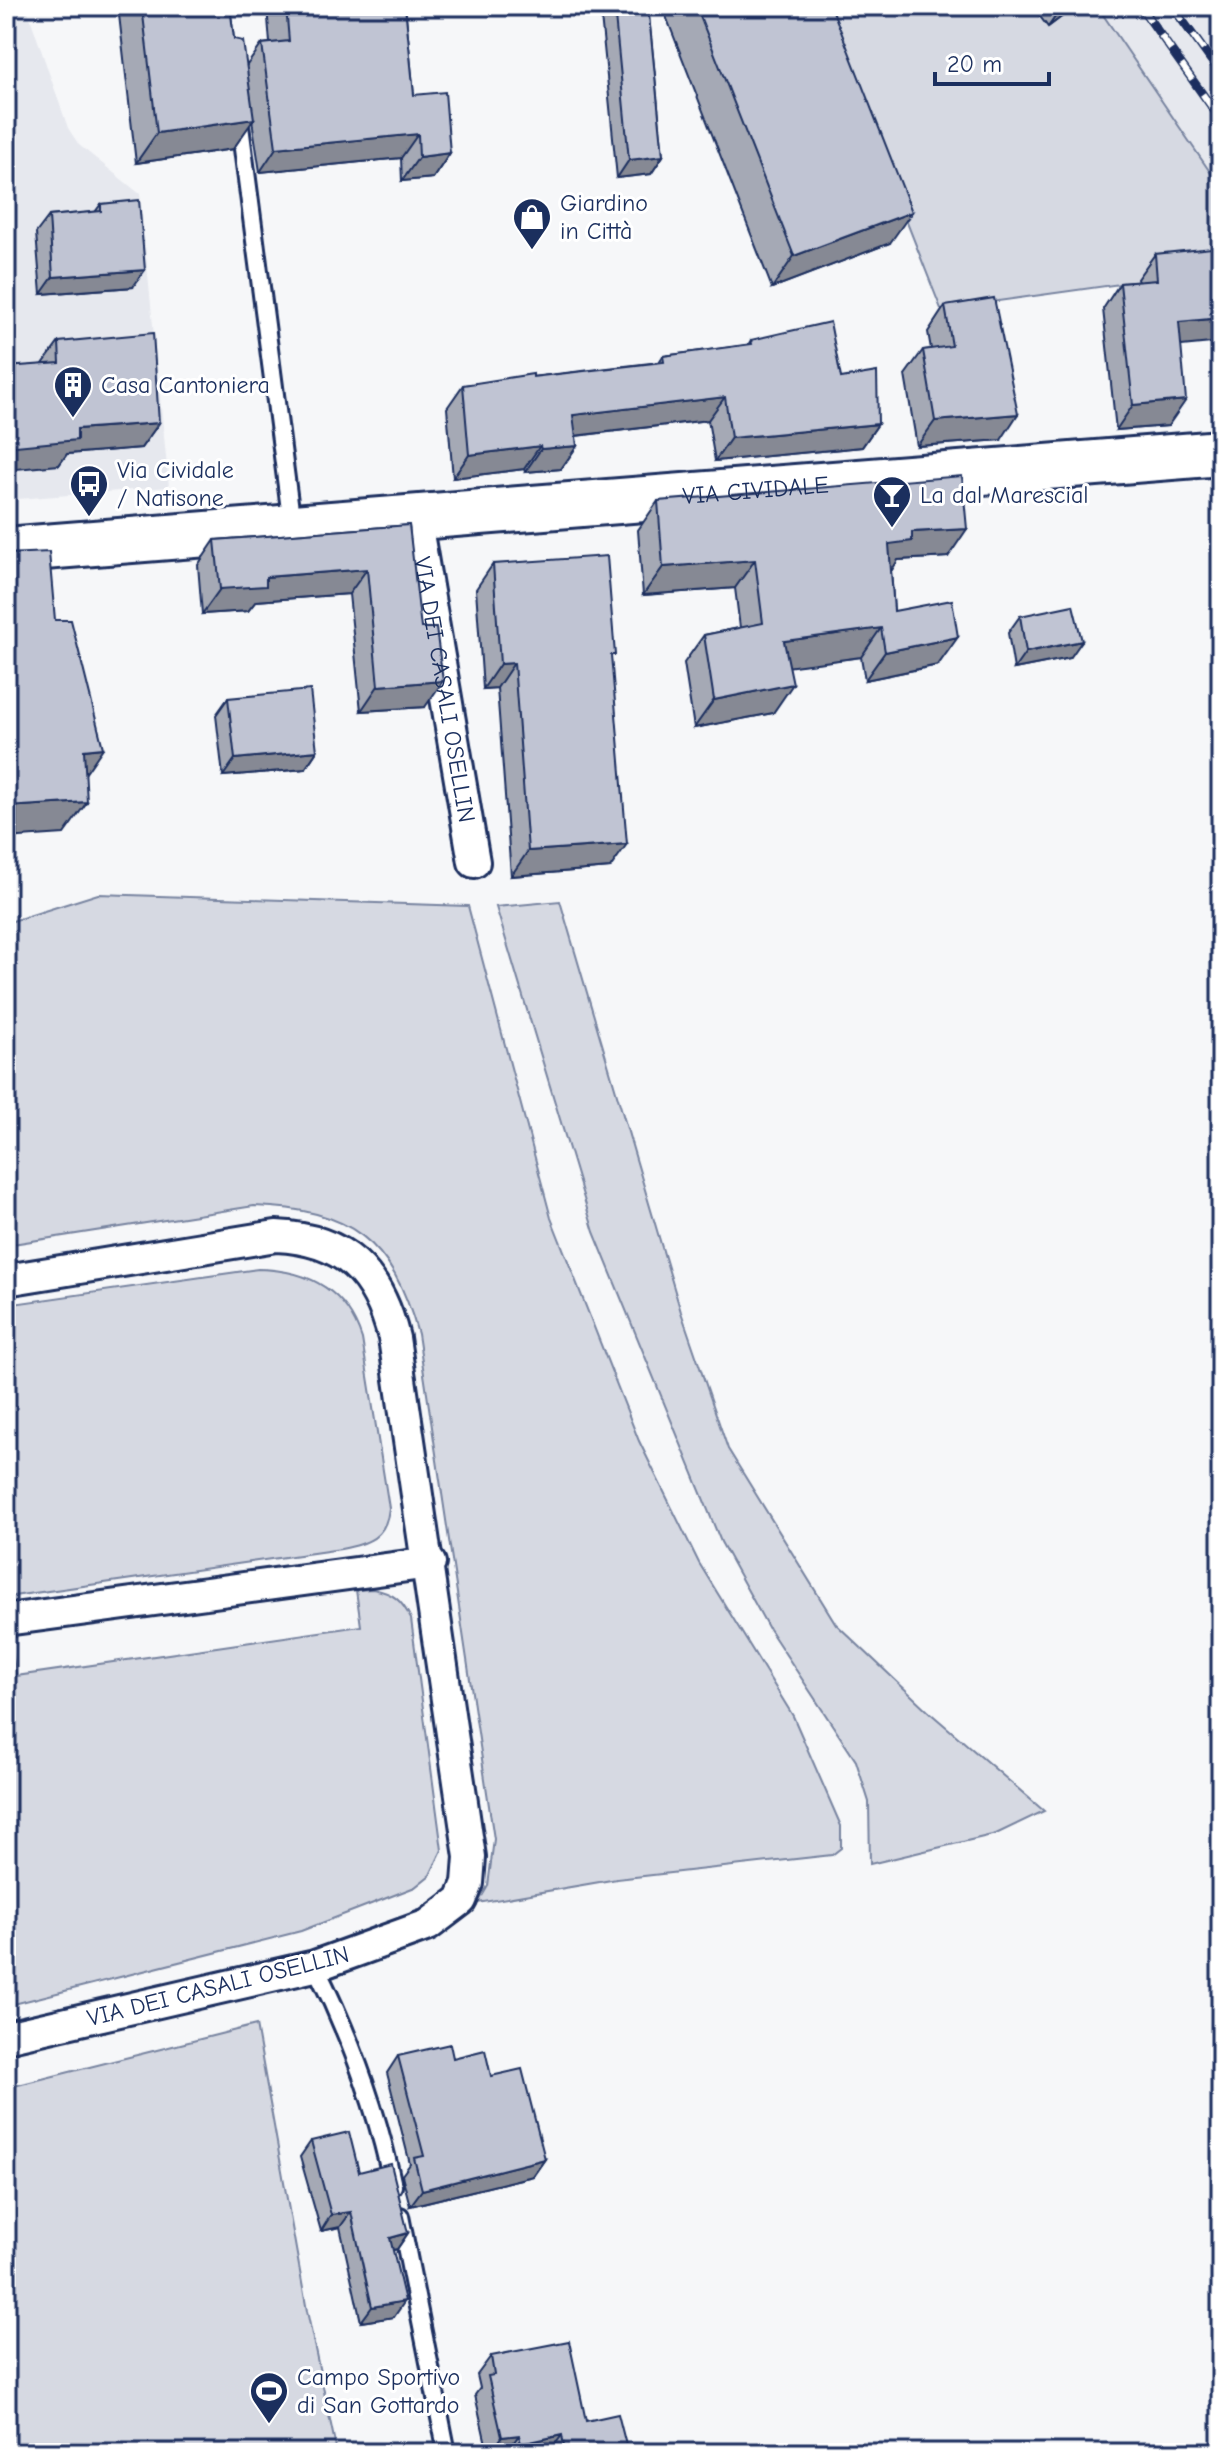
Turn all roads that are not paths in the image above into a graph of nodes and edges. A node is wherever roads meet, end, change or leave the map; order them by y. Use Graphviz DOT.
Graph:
graph roads {
  1 [pos="237,95"];
  2 [pos="1221,453"];
  3 [pos="415,516"];
  4 [pos="292,525"];
  5 [pos="6,550"];
  6 [pos="474,862"];
  7 [pos="6,1280"];
  8 [pos="430,1563"];
  9 [pos="6,1620"];
  10 [pos="315,1966"];
  11 [pos="6,2037"];
  12 [pos="447,2453"];
  1 -- 4 [label="lane"];
  2 -- 3 [label="main road, VIA CIVIDALE"];
  3 -- 4 [label="main road, VIA CIVIDALE"];
  3 -- 6 [label="street, VIA DEI CASALI OSELLIN"];
  4 -- 5 [label="main road, VIA CIVIDALE"];
  7 -- 8 [label="street, VIA DEI CASALI OSELLIN"];
  8 -- 9 [label="street"];
  8 -- 10 [label="street, VIA DEI CASALI OSELLIN"];
  10 -- 11 [label="street, VIA DEI CASALI OSELLIN"];
  10 -- 12 [label="lane"];
}
